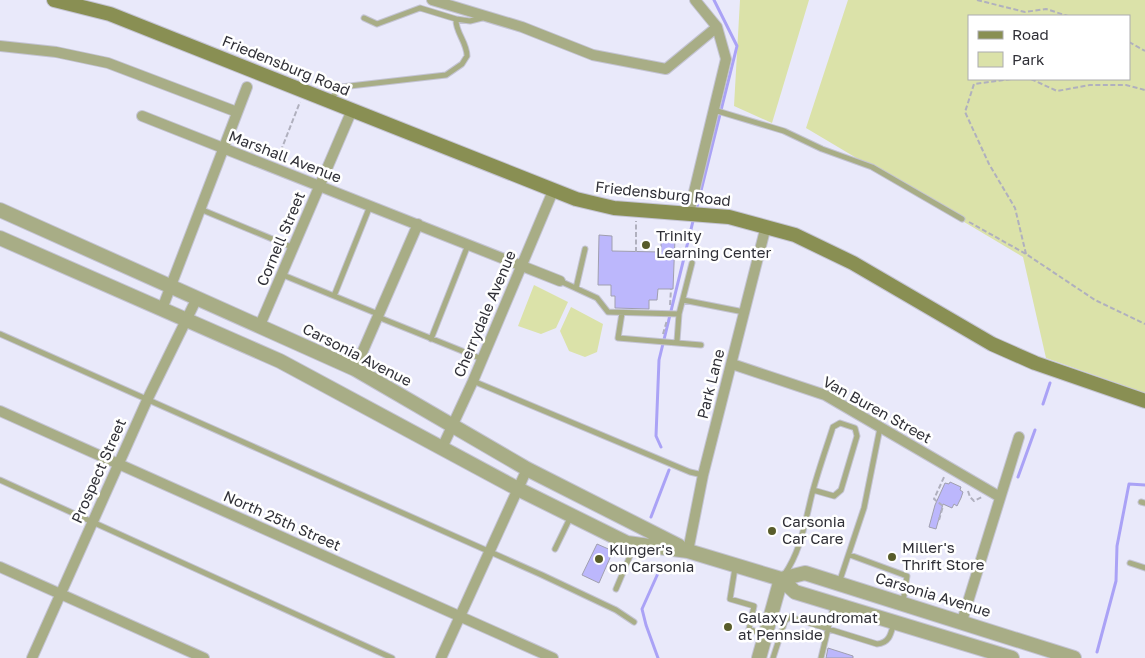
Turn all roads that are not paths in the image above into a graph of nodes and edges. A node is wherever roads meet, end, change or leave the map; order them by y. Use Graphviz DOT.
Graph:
graph roads {
  1 [pos="54,0"];
  2 [pos="432,0"];
  3 [pos="695,0"];
  4 [pos="69,2"];
  5 [pos="485,17"];
  6 [pos="364,18"];
  7 [pos="456,18"];
  8 [pos="717,28"];
  9 [pos="0,46"];
  10 [pos="247,88"];
  11 [pos="330,100"];
  12 [pos="352,110"];
  13 [pos="714,110"];
  14 [pos="237,112"];
  15 [pos="142,116"];
  16 [pos="222,149"];
  17 [pos="320,188"];
  18 [pos="553,191"];
  19 [pos="370,206"];
  20 [pos="199,208"];
  21 [pos="0,210"];
  22 [pos="689,213"];
  23 [pos="962,219"];
  24 [pos="418,224"];
  25 [pos="766,226"];
  26 [pos="0,238"];
  27 [pos="468,245"];
  28 [pos="294,248"];
  29 [pos="585,249"];
  30 [pos="692,263"];
  31 [pos="521,265"];
  32 [pos="283,275"];
  33 [pos="560,281"];
  34 [pos="170,287"];
  35 [pos="576,288"];
  36 [pos="334,296"];
  37 [pos="196,298"];
  38 [pos="683,300"];
  39 [pos="162,309"];
  40 [pos="745,312"];
  41 [pos="622,313"];
  42 [pos="679,314"];
  43 [pos="378,316"];
  44 [pos="185,321"];
  45 [pos="260,325"];
  46 [pos="0,334"];
  47 [pos="431,339"];
  48 [pos="677,341"];
  49 [pos="701,344"];
  50 [pos="482,359"];
  51 [pos="732,364"];
  52 [pos="356,369"];
  53 [pos="473,381"];
  54 [pos="148,398"];
  55 [pos="1145,402"];
  56 [pos="0,411"];
  57 [pos="452,426"];
  58 [pos="880,427"];
  59 [pos="1019,437"];
  60 [pos="442,448"];
  61 [pos="119,465"];
  62 [pos="527,469"];
  63 [pos="703,475"];
  64 [pos="0,480"];
  65 [pos="518,489"];
  66 [pos="813,490"];
  67 [pos="1000,497"];
  68 [pos="571,515"];
  69 [pos="93,522"];
  70 [pos="636,544"];
  71 [pos="555,549"];
  72 [pos="688,551"];
  73 [pos="488,552"];
  74 [pos="850,555"];
  75 [pos="1130,563"];
  76 [pos="736,566"];
  77 [pos="0,567"];
  78 [pos="1145,568"];
  79 [pos="781,579"];
  80 [pos="839,583"];
  81 [pos="616,589"];
  82 [pos="62,593"];
  83 [pos="903,603"];
  84 [pos="834,604"];
  85 [pos="460,617"];
  86 [pos="894,621"];
  87 [pos="962,621"];
  88 [pos="634,622"];
  89 [pos="828,630"];
  90 [pos="765,635"];
  91 [pos="32,658"];
  92 [pos="204,658"];
  93 [pos="392,658"];
  94 [pos="441,658"];
  95 [pos="553,658"];
  96 [pos="759,658"];
  97 [pos="773,658"];
  98 [pos="821,658"];
  99 [pos="1012,658"];
  100 [pos="1074,658"];
  1 -- 4 [label="main road, Friedensburg Road"];
  2 -- 5 [label="street"];
  3 -- 8 [label="street"];
  4 -- 11 [label="main road, Friedensburg Road"];
  5 -- 7 [label="lane"];
  5 -- 8 [label="street"];
  6 -- 7 [label="lane"];
  7 -- 11 [label="lane"];
  8 -- 13 [label="street"];
  9 -- 14 [label="street, Marshall Avenue"];
  10 -- 14 [label="street"];
  11 -- 12 [label="main road, Friedensburg Road"];
  12 -- 17 [label="street, Cornell Street"];
  12 -- 18 [label="main road, Friedensburg Road"];
  13 -- 22 [label="street"];
  13 -- 23 [label="lane"];
  14 -- 16 [label="street"];
  15 -- 16 [label="street, Marshall Avenue"];
  16 -- 17 [label="street, Marshall Avenue"];
  16 -- 20 [label="street"];
  17 -- 19 [label="street, Marshall Avenue"];
  17 -- 28 [label="street, Cornell Street"];
  18 -- 22 [label="main road, Friedensburg Road"];
  18 -- 31 [label="street, Cherrydale Avenue"];
  19 -- 24 [label="street, Marshall Avenue"];
  19 -- 36 [label="lane"];
  20 -- 28 [label="lane"];
  20 -- 34 [label="street"];
  21 -- 34 [label="street, Carsonia Avenue"];
  22 -- 25 [label="main road, Friedensburg Road"];
  24 -- 27 [label="street, Marshall Avenue"];
  24 -- 43 [label="street"];
  25 -- 40 [label="street, Park Lane"];
  25 -- 55 [label="main road, Friedensburg Road"];
  26 -- 39 [label="street, Carsonia Avenue"];
  27 -- 31 [label="street, Marshall Avenue"];
  27 -- 47 [label="lane"];
  28 -- 32 [label="street, Cornell Street"];
  29 -- 35 [label="lane"];
  30 -- 38 [label="lane"];
  31 -- 33 [label="street, Marshall Avenue"];
  31 -- 50 [label="street, Cherrydale Avenue"];
  32 -- 36 [label="lane"];
  32 -- 45 [label="street, Cornell Street"];
  33 -- 35 [label="lane"];
  34 -- 37 [label="street, Carsonia Avenue"];
  34 -- 39 [label="street"];
  35 -- 41 [label="lane"];
  36 -- 43 [label="lane"];
  37 -- 44 [label="street, Prospect Street"];
  37 -- 45 [label="street, Carsonia Avenue"];
  38 -- 40 [label="lane"];
  38 -- 42 [label="lane"];
  39 -- 44 [label="street, Carsonia Avenue"];
  40 -- 51 [label="street, Park Lane"];
  41 -- 42 [label="lane"];
  41 -- 48 [label="lane"];
  42 -- 48 [label="lane"];
  43 -- 47 [label="lane"];
  43 -- 52 [label="street"];
  44 -- 54 [label="street, Prospect Street"];
  44 -- 60 [label="street, Carsonia Avenue"];
  45 -- 52 [label="street, Carsonia Avenue"];
  46 -- 54 [label="lane"];
  47 -- 50 [label="lane"];
  48 -- 49 [label="lane"];
  50 -- 53 [label="street, Cherrydale Avenue"];
  51 -- 58 [label="street, Van Buren Street"];
  51 -- 63 [label="street, Park Lane"];
  52 -- 57 [label="street, Carsonia Avenue"];
  53 -- 57 [label="street, Cherrydale Avenue"];
  53 -- 63 [label="lane"];
  54 -- 61 [label="street, Prospect Street"];
  54 -- 73 [label="lane"];
  56 -- 61 [label="street, North 25th Street"];
  57 -- 60 [label="street, Cherrydale Avenue"];
  57 -- 62 [label="street, Carsonia Avenue"];
  58 -- 67 [label="street, Van Buren Street"];
  58 -- 74 [label="lane"];
  59 -- 67 [label="street"];
  60 -- 65 [label="street, Carsonia Avenue"];
  61 -- 69 [label="street, Prospect Street"];
  61 -- 85 [label="street, North 25th Street"];
  62 -- 65 [label="street"];
  62 -- 72 [label="street, Carsonia Avenue"];
  63 -- 72 [label="street, Park Lane"];
  64 -- 69 [label="lane"];
  65 -- 68 [label="street, Carsonia Avenue"];
  65 -- 73 [label="street"];
  66 -- 66 [label="lane"];
  66 -- 79 [label="lane"];
  67 -- 87 [label="street"];
  68 -- 70 [label="street, Carsonia Avenue"];
  68 -- 71 [label="lane"];
  69 -- 82 [label="street, Prospect Street"];
  69 -- 93 [label="lane"];
  70 -- 72 [label="street, Carsonia Avenue"];
  70 -- 81 [label="lane"];
  72 -- 76 [label="street, Carsonia Avenue"];
  73 -- 85 [label="street"];
  73 -- 88 [label="lane"];
  74 -- 80 [label="lane"];
  74 -- 83 [label="lane"];
  75 -- 78 [label="lane"];
  76 -- 79 [label="street, Carsonia Avenue"];
  76 -- 90 [label="lane"];
  77 -- 82 [label="street"];
  79 -- 80 [label="street, Carsonia Avenue"];
  79 -- 84 [label="street, Carsonia Avenue"];
  79 -- 90 [label="street"];
  80 -- 83 [label="street, Carsonia Avenue"];
  82 -- 91 [label="street, Prospect Street"];
  82 -- 92 [label="street"];
  83 -- 87 [label="street, Carsonia Avenue"];
  84 -- 86 [label="street, Carsonia Avenue"];
  84 -- 89 [label="lane"];
  85 -- 94 [label="street"];
  85 -- 95 [label="street, North 25th Street"];
  86 -- 89 [label="lane"];
  86 -- 99 [label="street, Carsonia Avenue"];
  87 -- 100 [label="street, Carsonia Avenue"];
  89 -- 97 [label="lane"];
  89 -- 98 [label="lane"];
  90 -- 96 [label="street"];
}
